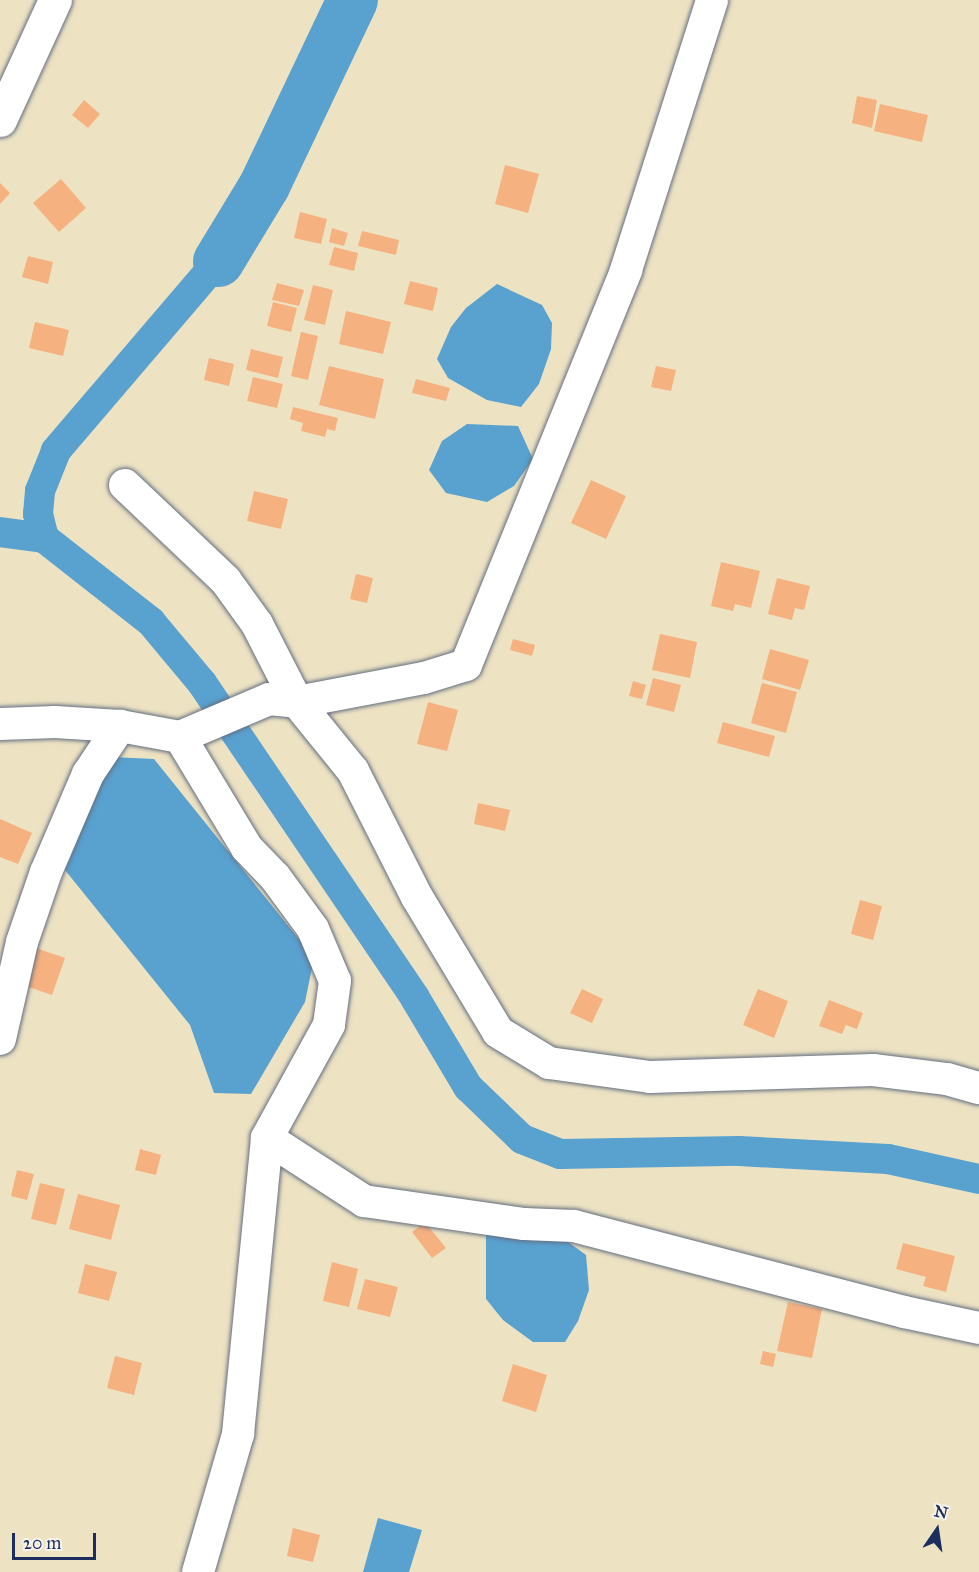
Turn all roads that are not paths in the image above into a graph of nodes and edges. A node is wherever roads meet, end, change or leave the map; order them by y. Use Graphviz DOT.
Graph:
graph roads {
  1 [pos="55,0"];
  2 [pos="712,0"];
  3 [pos="0,120"];
  4 [pos="125,485"];
  5 [pos="283,700"];
  6 [pos="0,724"];
  7 [pos="120,726"];
  8 [pos="180,737"];
  9 [pos="0,1039"];
  10 [pos="979,1088"];
  11 [pos="267,1138"];
  12 [pos="979,1328"];
  13 [pos="198,1572"];
  1 -- 3 [label="street"];
  2 -- 5 [label="street"];
  4 -- 5 [label="street"];
  5 -- 8 [label="street"];
  5 -- 10 [label="street"];
  6 -- 7 [label="street"];
  7 -- 8 [label="street"];
  7 -- 9 [label="street"];
  8 -- 11 [label="street"];
  11 -- 12 [label="street"];
  11 -- 13 [label="street"];
}
